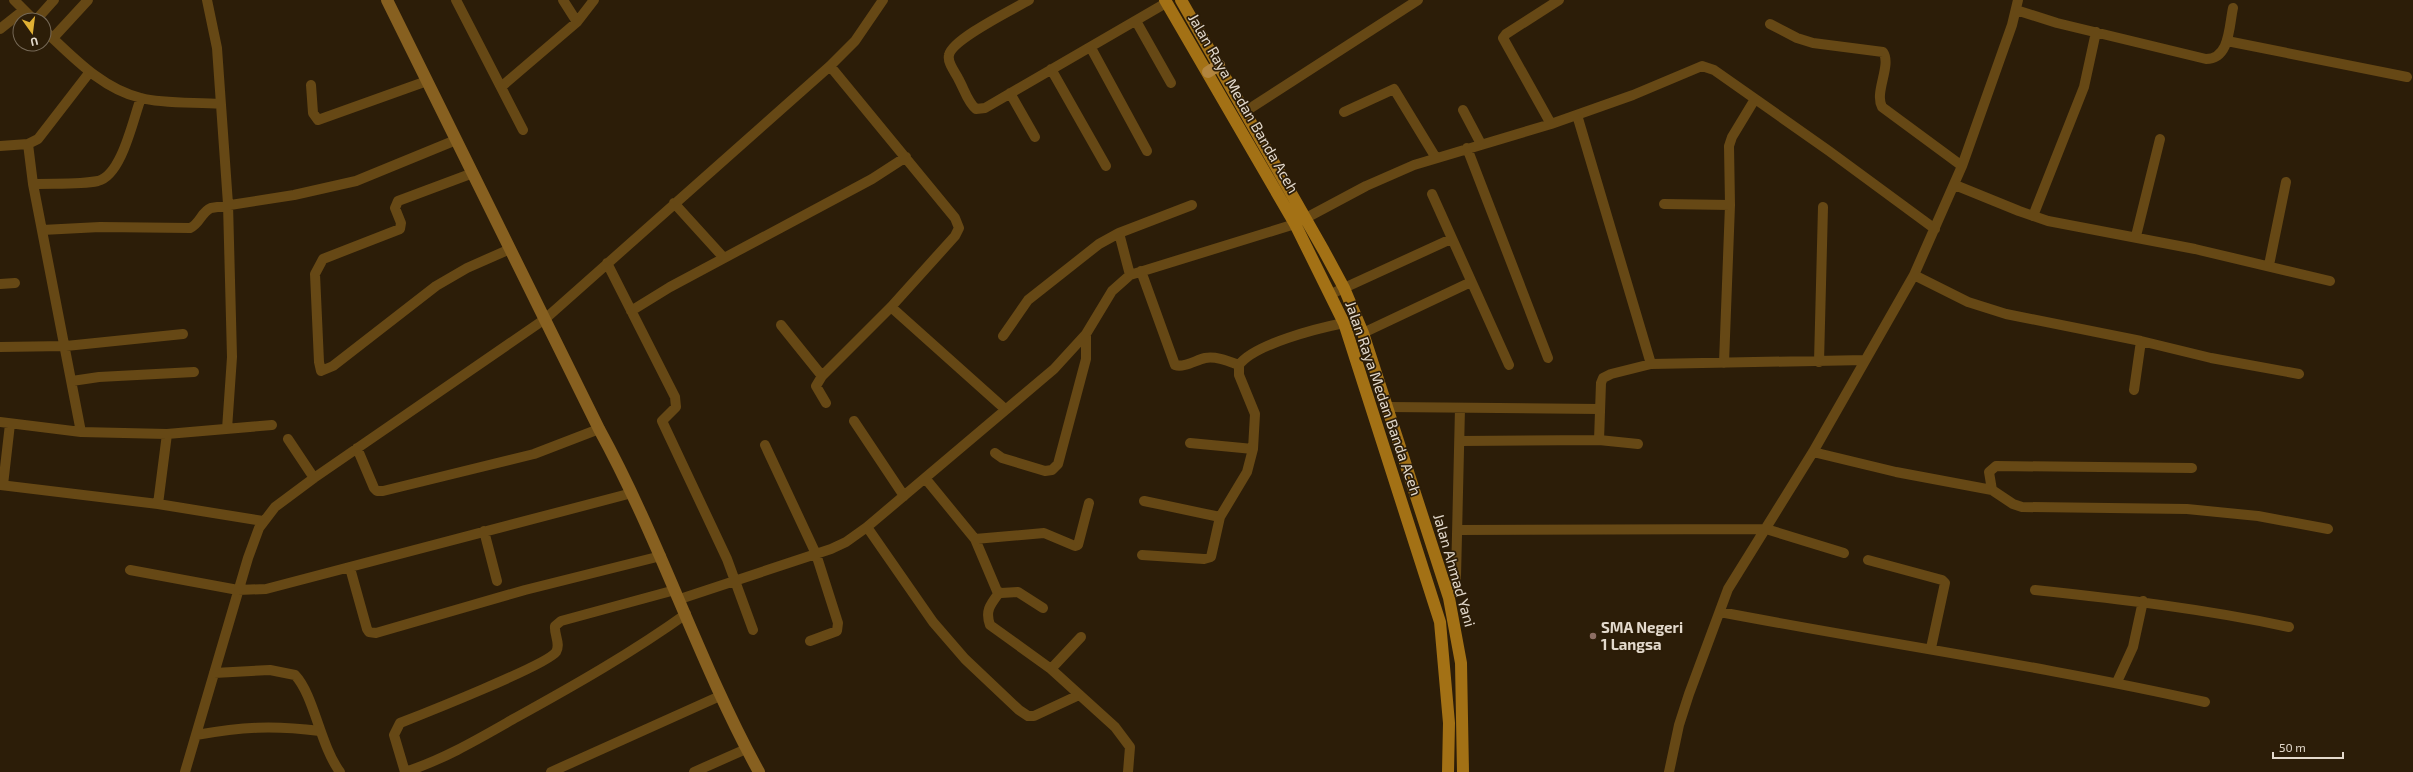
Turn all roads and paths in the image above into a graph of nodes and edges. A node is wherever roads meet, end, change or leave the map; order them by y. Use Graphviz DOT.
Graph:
graph roads {
  1 [pos="14,0"];
  2 [pos="54,0"];
  3 [pos="88,0"];
  4 [pos="207,0"];
  5 [pos="387,0"];
  6 [pos="456,0"];
  7 [pos="563,0"];
  8 [pos="594,0"];
  9 [pos="883,0"];
  10 [pos="1029,0"];
  11 [pos="1181,0"];
  12 [pos="1418,0"];
  13 [pos="1559,0"];
  14 [pos="2018,0"];
  15 [pos="1166,1"];
  16 [pos="2233,8"];
  17 [pos="24,10"];
  18 [pos="2016,10"];
  19 [pos="43,12"];
  20 [pos="1136,21"];
  21 [pos="577,22"];
  22 [pos="1770,24"];
  23 [pos="0,29"];
  24 [pos="2096,32"];
  25 [pos="52,38"];
  26 [pos="2227,41"];
  27 [pos="1090,48"];
  28 [pos="1219,65"];
  29 [pos="830,66"];
  30 [pos="1051,69"];
  31 [pos="1208,72"];
  32 [pos="89,73"];
  33 [pos="2407,77"];
  34 [pos="428,81"];
  35 [pos="1171,83"];
  36 [pos="311,85"];
  37 [pos="501,87"];
  38 [pos="1010,93"];
  39 [pos="141,98"];
  40 [pos="1755,99"];
  41 [pos="220,104"];
  42 [pos="1463,110"];
  43 [pos="1246,111"];
  44 [pos="1344,112"];
  45 [pos="1577,115"];
  46 [pos="1551,124"];
  47 [pos="523,130"];
  48 [pos="1035,137"];
  49 [pos="456,140"];
  50 [pos="2160,140"];
  51 [pos="28,144"];
  52 [pos="1481,144"];
  53 [pos="0,146"];
  54 [pos="1467,148"];
  55 [pos="1147,151"];
  56 [pos="906,157"];
  57 [pos="1436,158"];
  58 [pos="1106,166"];
  59 [pos="1962,166"];
  60 [pos="473,173"];
  61 [pos="2286,182"];
  62 [pos="33,184"];
  63 [pos="1955,185"];
  64 [pos="1432,194"];
  65 [pos="674,203"];
  66 [pos="228,204"];
  67 [pos="1664,204"];
  68 [pos="1192,205"];
  69 [pos="1730,205"];
  70 [pos="1823,207"];
  71 [pos="2034,216"];
  72 [pos="1301,221"];
  73 [pos="1935,229"];
  74 [pos="42,230"];
  75 [pos="1119,233"];
  76 [pos="2136,236"];
  77 [pos="1451,239"];
  78 [pos="510,249"];
  79 [pos="724,258"];
  80 [pos="607,263"];
  81 [pos="2269,265"];
  82 [pos="1141,271"];
  83 [pos="1130,275"];
  84 [pos="1914,275"];
  85 [pos="2330,281"];
  86 [pos="1471,282"];
  87 [pos="15,283"];
  88 [pos="0,284"];
  89 [pos="1344,288"];
  90 [pos="1331,294"];
  91 [pos="891,307"];
  92 [pos="631,311"];
  93 [pos="545,319"];
  94 [pos="1344,323"];
  95 [pos="781,325"];
  96 [pos="1363,333"];
  97 [pos="183,334"];
  98 [pos="1086,334"];
  99 [pos="1003,336"];
  100 [pos="2141,341"];
  101 [pos="66,346"];
  102 [pos="0,347"];
  103 [pos="1548,358"];
  104 [pos="1865,360"];
  105 [pos="1819,362"];
  106 [pos="1724,363"];
  107 [pos="1239,364"];
  108 [pos="1651,364"];
  109 [pos="1508,365"];
  110 [pos="194,372"];
  111 [pos="2299,374"];
  112 [pos="822,376"];
  113 [pos="72,381"];
  114 [pos="2134,390"];
  115 [pos="826,403"];
  116 [pos="1388,407"];
  117 [pos="1460,408"];
  118 [pos="1005,409"];
  119 [pos="1599,409"];
  120 [pos="854,421"];
  121 [pos="5,423"];
  122 [pos="272,425"];
  123 [pos="227,429"];
  124 [pos="599,429"];
  125 [pos="81,432"];
  126 [pos="167,434"];
  127 [pos="288,439"];
  128 [pos="1599,440"];
  129 [pos="1460,441"];
  130 [pos="1190,444"];
  131 [pos="1638,444"];
  132 [pos="765,445"];
  133 [pos="357,448"];
  134 [pos="1253,449"];
  135 [pos="1813,452"];
  136 [pos="995,453"];
  137 [pos="2192,468"];
  138 [pos="314,478"];
  139 [pos="925,478"];
  140 [pos="1,485"];
  141 [pos="1992,490"];
  142 [pos="632,493"];
  143 [pos="904,496"];
  144 [pos="1144,501"];
  145 [pos="1089,503"];
  146 [pos="158,504"];
  147 [pos="1220,517"];
  148 [pos="263,521"];
  149 [pos="867,527"];
  150 [pos="1766,529"];
  151 [pos="2328,529"];
  152 [pos="1457,530"];
  153 [pos="484,531"];
  154 [pos="975,539"];
  155 [pos="1844,553"];
  156 [pos="816,554"];
  157 [pos="1142,555"];
  158 [pos="661,556"];
  159 [pos="1868,560"];
  160 [pos="350,568"];
  161 [pos="130,570"];
  162 [pos="735,580"];
  163 [pos="497,581"];
  164 [pos="238,590"];
  165 [pos="2035,590"];
  166 [pos="999,593"];
  167 [pos="678,594"];
  168 [pos="1449,598"];
  169 [pos="2142,601"];
  170 [pos="1043,608"];
  171 [pos="1720,612"];
  172 [pos="686,614"];
  173 [pos="2289,627"];
  174 [pos="753,630"];
  175 [pos="1081,637"];
  176 [pos="810,641"];
  177 [pos="1931,648"];
  178 [pos="1051,669"];
  179 [pos="214,673"];
  180 [pos="2117,682"];
  181 [pos="1079,695"];
  182 [pos="720,696"];
  183 [pos="2205,702"];
  184 [pos="320,731"];
  185 [pos="196,735"];
  186 [pos="746,749"];
  187 [pos="184,772"];
  188 [pos="340,772"];
  189 [pos="405,772"];
  190 [pos="551,772"];
  191 [pos="694,772"];
  192 [pos="758,772"];
  193 [pos="1128,772"];
  194 [pos="1448,772"];
  195 [pos="1463,772"];
  196 [pos="1670,772"];
  1 -- 17 [label="street"];
  2 -- 19 [label="street"];
  3 -- 25 [label="street"];
  4 -- 41 [label="street"];
  5 -- 34 [label="main road"];
  6 -- 37 [label="street"];
  7 -- 21 [label="street"];
  8 -- 21 [label="street"];
  9 -- 29 [label="street"];
  10 -- 38 [label="street"];
  11 -- 28 [label="main road, Jalan Ahmad Yani"];
  12 -- 43 [label="street"];
  13 -- 46 [label="street"];
  14 -- 18 [label="street"];
  15 -- 20 [label="street"];
  15 -- 31 [label="main road, Jalan Raya Medan Banda Aceh"];
  16 -- 26 [label="street"];
  17 -- 23 [label="street"];
  18 -- 24 [label="street"];
  18 -- 59 [label="street"];
  20 -- 27 [label="street"];
  20 -- 35 [label="street"];
  21 -- 37 [label="street"];
  22 -- 59 [label="street"];
  24 -- 26 [label="street"];
  24 -- 71 [label="street"];
  25 -- 32 [label="street"];
  26 -- 33 [label="street"];
  27 -- 30 [label="street"];
  27 -- 55 [label="street"];
  28 -- 31 [label="highway"];
  28 -- 43 [label="main road, Jalan Ahmad Yani"];
  29 -- 56 [label="street"];
  29 -- 65 [label="street"];
  30 -- 38 [label="street"];
  30 -- 58 [label="street"];
  31 -- 72 [label="main road, Jalan Raya Medan Banda Aceh"];
  32 -- 39 [label="street"];
  32 -- 51 [label="street"];
  34 -- 36 [label="street"];
  34 -- 49 [label="main road"];
  37 -- 47 [label="street"];
  38 -- 48 [label="street"];
  39 -- 41 [label="street"];
  39 -- 62 [label="street"];
  40 -- 45 [label="street"];
  40 -- 69 [label="street"];
  40 -- 73 [label="street"];
  41 -- 66 [label="street"];
  42 -- 52 [label="street"];
  43 -- 72 [label="main road, Jalan Ahmad Yani"];
  44 -- 57 [label="street"];
  45 -- 46 [label="street"];
  45 -- 108 [label="street"];
  46 -- 52 [label="street"];
  49 -- 60 [label="main road"];
  49 -- 66 [label="street"];
  50 -- 76 [label="street"];
  51 -- 53 [label="street"];
  51 -- 62 [label="street"];
  52 -- 54 [label="street"];
  54 -- 57 [label="street"];
  54 -- 103 [label="street"];
  56 -- 79 [label="street"];
  56 -- 91 [label="street"];
  57 -- 72 [label="street"];
  59 -- 63 [label="street"];
  60 -- 78 [label="main road"];
  60 -- 78 [label="street"];
  61 -- 81 [label="street"];
  62 -- 74 [label="street"];
  63 -- 71 [label="street"];
  63 -- 73 [label="street"];
  64 -- 77 [label="street"];
  65 -- 79 [label="street"];
  65 -- 80 [label="street"];
  66 -- 74 [label="street"];
  66 -- 123 [label="street"];
  67 -- 69 [label="street"];
  68 -- 75 [label="street"];
  69 -- 106 [label="street"];
  70 -- 105 [label="street"];
  71 -- 76 [label="street"];
  72 -- 82 [label="street"];
  72 -- 89 [label="main road, Jalan Ahmad Yani"];
  72 -- 90 [label="main road, Jalan Raya Medan Banda Aceh"];
  73 -- 84 [label="street"];
  74 -- 101 [label="street"];
  75 -- 83 [label="street"];
  75 -- 99 [label="street"];
  76 -- 81 [label="street"];
  77 -- 86 [label="street"];
  77 -- 89 [label="street"];
  78 -- 93 [label="main road"];
  79 -- 92 [label="street"];
  80 -- 92 [label="street"];
  80 -- 93 [label="street"];
  81 -- 85 [label="street"];
  82 -- 83 [label="street"];
  82 -- 107 [label="street"];
  83 -- 98 [label="street"];
  84 -- 100 [label="street"];
  84 -- 104 [label="street"];
  86 -- 96 [label="street"];
  86 -- 109 [label="street"];
  87 -- 88 [label="street"];
  89 -- 90 [label="street"];
  89 -- 96 [label="main road, Jalan Ahmad Yani"];
  90 -- 94 [label="main road, Jalan Raya Medan Banda Aceh"];
  91 -- 112 [label="street"];
  91 -- 118 [label="street"];
  92 -- 162 [label="street"];
  93 -- 124 [label="main road"];
  93 -- 133 [label="street"];
  94 -- 107 [label="street"];
  94 -- 194 [label="main road, Jalan Raya Medan Banda Aceh"];
  95 -- 112 [label="street"];
  96 -- 116 [label="main road, Jalan Ahmad Yani"];
  97 -- 101 [label="street"];
  98 -- 118 [label="street"];
  98 -- 136 [label="street"];
  100 -- 111 [label="street"];
  100 -- 114 [label="street"];
  101 -- 102 [label="street"];
  101 -- 113 [label="street"];
  104 -- 105 [label="street"];
  104 -- 135 [label="street"];
  105 -- 106 [label="street"];
  106 -- 108 [label="street"];
  107 -- 134 [label="street"];
  108 -- 119 [label="street"];
  110 -- 113 [label="street"];
  112 -- 115 [label="street"];
  113 -- 125 [label="street"];
  116 -- 117 [label="street"];
  116 -- 168 [label="main road, Jalan Ahmad Yani"];
  117 -- 119 [label="street"];
  117 -- 129 [label="street"];
  118 -- 139 [label="street"];
  119 -- 128 [label="street"];
  120 -- 143 [label="street"];
  121 -- 125 [label="street"];
  121 -- 140 [label="street"];
  122 -- 123 [label="street"];
  123 -- 126 [label="street"];
  124 -- 133 [label="street"];
  124 -- 142 [label="main road"];
  125 -- 126 [label="street"];
  126 -- 146 [label="street"];
  127 -- 138 [label="street"];
  128 -- 129 [label="street"];
  128 -- 131 [label="street"];
  129 -- 152 [label="street"];
  130 -- 134 [label="street"];
  132 -- 156 [label="street"];
  133 -- 138 [label="street"];
  134 -- 147 [label="street"];
  135 -- 141 [label="street"];
  135 -- 150 [label="street"];
  137 -- 141 [label="street"];
  138 -- 148 [label="street"];
  139 -- 143 [label="street"];
  139 -- 154 [label="street"];
  140 -- 146 [label="street"];
  141 -- 151 [label="street"];
  142 -- 153 [label="street"];
  142 -- 158 [label="main road"];
  143 -- 149 [label="street"];
  144 -- 147 [label="street"];
  145 -- 154 [label="street"];
  146 -- 148 [label="street"];
  147 -- 157 [label="street"];
  148 -- 164 [label="street"];
  149 -- 156 [label="street"];
  149 -- 181 [label="street"];
  150 -- 152 [label="street"];
  150 -- 155 [label="street"];
  150 -- 171 [label="street"];
  152 -- 168 [label="street"];
  153 -- 160 [label="street"];
  153 -- 163 [label="street"];
  154 -- 166 [label="street"];
  156 -- 162 [label="street"];
  156 -- 176 [label="street"];
  158 -- 160 [label="street"];
  158 -- 167 [label="main road"];
  159 -- 177 [label="street"];
  160 -- 164 [label="street"];
  161 -- 164 [label="street"];
  162 -- 167 [label="street"];
  162 -- 174 [label="street"];
  164 -- 179 [label="street"];
  165 -- 169 [label="street"];
  166 -- 170 [label="street"];
  166 -- 178 [label="street"];
  167 -- 172 [label="main road"];
  167 -- 189 [label="street"];
  168 -- 195 [label="main road, Jalan Ahmad Yani"];
  169 -- 173 [label="street"];
  169 -- 180 [label="street"];
  171 -- 177 [label="street"];
  171 -- 196 [label="street"];
  172 -- 182 [label="main road"];
  172 -- 189 [label="street"];
  175 -- 178 [label="street"];
  177 -- 180 [label="street"];
  178 -- 181 [label="street"];
  179 -- 184 [label="street"];
  179 -- 185 [label="street"];
  180 -- 183 [label="street"];
  181 -- 193 [label="street"];
  182 -- 186 [label="main road"];
  182 -- 190 [label="street"];
  184 -- 185 [label="street"];
  184 -- 188 [label="street"];
  185 -- 187 [label="street"];
  186 -- 191 [label="street"];
  186 -- 192 [label="main road"];
}
